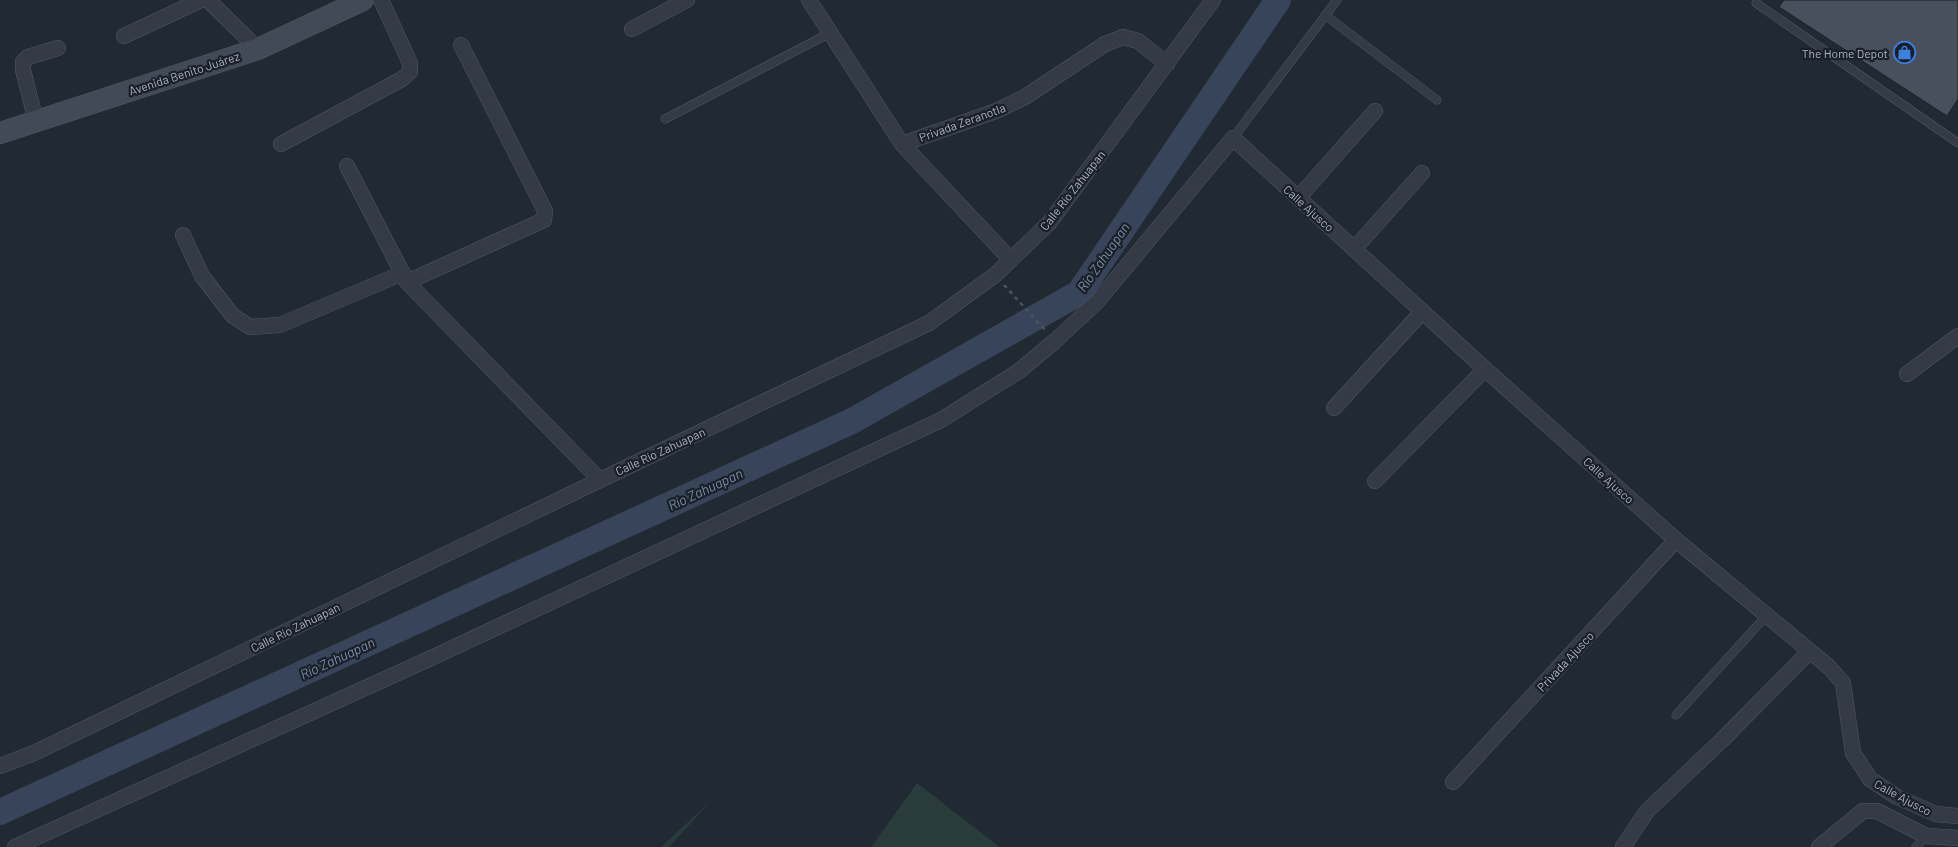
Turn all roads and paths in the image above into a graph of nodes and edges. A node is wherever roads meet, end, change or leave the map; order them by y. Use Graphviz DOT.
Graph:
graph roads {
  1 [pos="201,0"];
  2 [pos="208,0"];
  3 [pos="363,0"];
  4 [pos="380,0"];
  5 [pos="687,0"];
  6 [pos="808,0"];
  7 [pos="1213,0"];
  8 [pos="1337,0"];
  9 [pos="1756,1"];
  10 [pos="1325,15"];
  11 [pos="632,29"];
  12 [pos="830,33"];
  13 [pos="124,36"];
  14 [pos="461,45"];
  15 [pos="58,48"];
  16 [pos="258,49"];
  17 [pos="1167,64"];
  18 [pos="1437,100"];
  19 [pos="1375,111"];
  20 [pos="665,119"];
  21 [pos="36,121"];
  22 [pos="0,133"];
  23 [pos="1232,138"];
  24 [pos="1958,143"];
  25 [pos="281,144"];
  26 [pos="902,144"];
  27 [pos="347,166"];
  28 [pos="1422,173"];
  29 [pos="1298,198"];
  30 [pos="183,235"];
  31 [pos="1354,249"];
  32 [pos="1011,260"];
  33 [pos="405,277"];
  34 [pos="1015,296"];
  35 [pos="1422,312"];
  36 [pos="1042,326"];
  37 [pos="1958,336"];
  38 [pos="1485,369"];
  39 [pos="1907,374"];
  40 [pos="1334,408"];
  41 [pos="600,480"];
  42 [pos="1375,481"];
  43 [pos="1676,540"];
  44 [pos="1767,615"];
  45 [pos="1810,650"];
  46 [pos="1676,715"];
  47 [pos="0,766"];
  48 [pos="1453,782"];
  49 [pos="1958,816"];
  50 [pos="1958,838"];
  51 [pos="1921,842"];
  52 [pos="15,847"];
  53 [pos="1623,847"];
  54 [pos="1819,847"];
  1 -- 13 [label="street"];
  2 -- 16 [label="street"];
  3 -- 16 [label="main road, Avenida Benito Juárez"];
  4 -- 25 [label="street"];
  5 -- 11 [label="street"];
  6 -- 12 [label="street"];
  7 -- 17 [label="street, Calle Río Zahuapan"];
  8 -- 10 [label="lane"];
  9 -- 24 [label="lane"];
  10 -- 18 [label="lane"];
  10 -- 23 [label="lane"];
  12 -- 20 [label="lane"];
  12 -- 26 [label="street"];
  14 -- 33 [label="street"];
  15 -- 21 [label="street"];
  16 -- 21 [label="main road, Avenida Benito Juárez"];
  17 -- 26 [label="street, Privada Zeranotla"];
  17 -- 32 [label="street, Calle Río Zahuapan"];
  19 -- 29 [label="street"];
  21 -- 22 [label="main road, Avenida Benito Juárez"];
  23 -- 29 [label="street, Calle Ajusco"];
  23 -- 52 [label="street"];
  26 -- 32 [label="street"];
  27 -- 33 [label="street"];
  28 -- 31 [label="street"];
  29 -- 31 [label="street, Calle Ajusco"];
  30 -- 33 [label="street"];
  31 -- 35 [label="street, Calle Ajusco"];
  32 -- 41 [label="street, Calle Río Zahuapan"];
  33 -- 41 [label="street"];
  34 -- 36 [label="path"];
  35 -- 38 [label="street, Calle Ajusco"];
  35 -- 40 [label="street"];
  37 -- 39 [label="street"];
  38 -- 42 [label="street"];
  38 -- 43 [label="street, Calle Ajusco"];
  41 -- 47 [label="street, Calle Río Zahuapan"];
  43 -- 44 [label="street, Calle Ajusco"];
  43 -- 48 [label="street, Privada Ajusco"];
  44 -- 45 [label="street, Calle Ajusco"];
  44 -- 46 [label="lane"];
  45 -- 49 [label="street, Calle Ajusco"];
  45 -- 53 [label="street"];
  50 -- 51 [label="street"];
  51 -- 54 [label="street"];
}
